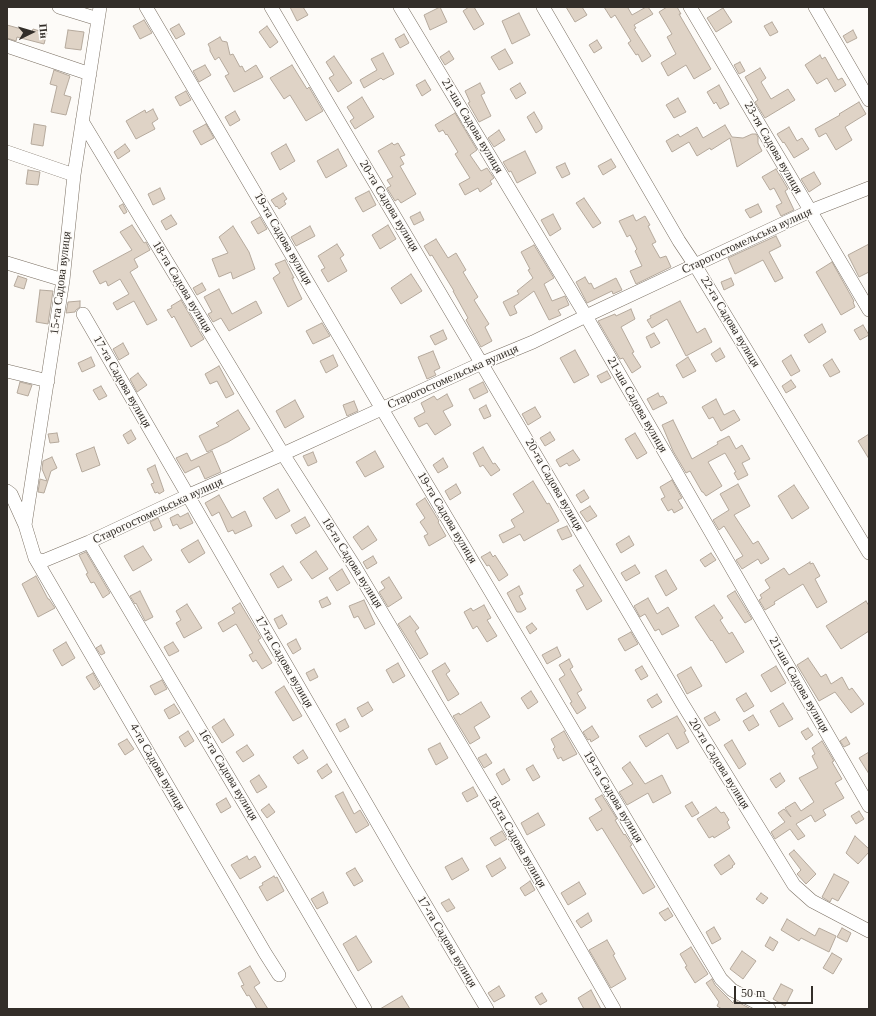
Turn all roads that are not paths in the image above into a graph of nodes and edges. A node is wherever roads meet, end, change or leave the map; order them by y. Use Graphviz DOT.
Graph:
graph roads {
  1 [pos="59,7"];
  2 [pos="146,7"];
  3 [pos="271,7"];
  4 [pos="400,7"];
  5 [pos="542,7"];
  6 [pos="690,7"];
  7 [pos="815,7"];
  8 [pos="99,13"];
  9 [pos="7,46"];
  10 [pos="90,74"];
  11 [pos="869,100"];
  12 [pos="82,121"];
  13 [pos="7,152"];
  14 [pos="74,175"];
  15 [pos="869,188"];
  16 [pos="810,211"];
  17 [pos="7,263"];
  18 [pos="695,265"];
  19 [pos="63,280"];
  20 [pos="869,310"];
  21 [pos="83,314"];
  22 [pos="586,316"];
  23 [pos="482,363"];
  24 [pos="7,371"];
  25 [pos="48,381"];
  26 [pos="382,409"];
  27 [pos="283,454"];
  28 [pos="7,491"];
  29 [pos="187,496"];
  30 [pos="25,525"];
  31 [pos="89,542"];
  32 [pos="869,553"];
  33 [pos="35,558"];
  34 [pos="869,806"];
  35 [pos="869,931"];
  36 [pos="280,975"];
  37 [pos="365,1009"];
  38 [pos="487,1009"];
  39 [pos="614,1009"];
  40 [pos="769,1009"];
  1 -- 8 [label="street"];
  2 -- 26 [label="street, 19-та Садова вулиця"];
  3 -- 23 [label="street, 20-та Садова вулиця"];
  4 -- 22 [label="street, 21-ша Садова вулиця"];
  5 -- 18 [label="street, 22-га Садова вулиця"];
  6 -- 16 [label="street, 23-тя Садова вулиця"];
  7 -- 11 [label="street"];
  8 -- 10 [label="street, 15-та Садова вулиця"];
  9 -- 10 [label="street"];
  10 -- 12 [label="street, 15-та Садова вулиця"];
  12 -- 14 [label="street, 15-та Садова вулиця"];
  12 -- 27 [label="street, 18-та Садова вулиця"];
  13 -- 14 [label="street"];
  14 -- 19 [label="street, 15-та Садова вулиця"];
  15 -- 16 [label="street, Старогостомельська вулиця"];
  16 -- 18 [label="street, Старогостомельська вулиця"];
  16 -- 20 [label="street, 23-тя Садова вулиця"];
  17 -- 19 [label="street"];
  18 -- 22 [label="street, Старогостомельська вулиця"];
  18 -- 32 [label="street, 22-га Садова вулиця"];
  19 -- 25 [label="street, 15-та Садова вулиця"];
  21 -- 29 [label="street, 17-та Садова вулиця"];
  22 -- 23 [label="street, Старогостомельська вулиця"];
  22 -- 34 [label="street, 21-ша Садова вулиця"];
  23 -- 26 [label="street, Старогостомельська вулиця"];
  23 -- 35 [label="street, 20-та Садова вулиця"];
  24 -- 25 [label="street"];
  25 -- 30 [label="street, 15-та Садова вулиця"];
  26 -- 27 [label="street, Старогостомельська вулиця"];
  26 -- 40 [label="street, 19-та Садова вулиця"];
  27 -- 29 [label="street, Старогостомельська вулиця"];
  27 -- 39 [label="street, 18-та Садова вулиця"];
  28 -- 30 [label="street"];
  29 -- 31 [label="street, Старогостомельська вулиця"];
  29 -- 38 [label="street, 17-та Садова вулиця"];
  30 -- 33 [label="street, 15-та Садова вулиця"];
  31 -- 33 [label="street, Старогостомельська вулиця"];
  31 -- 37 [label="street, 16-та Садова вулиця"];
  33 -- 36 [label="street, 4-та Садова вулиця"];
}
